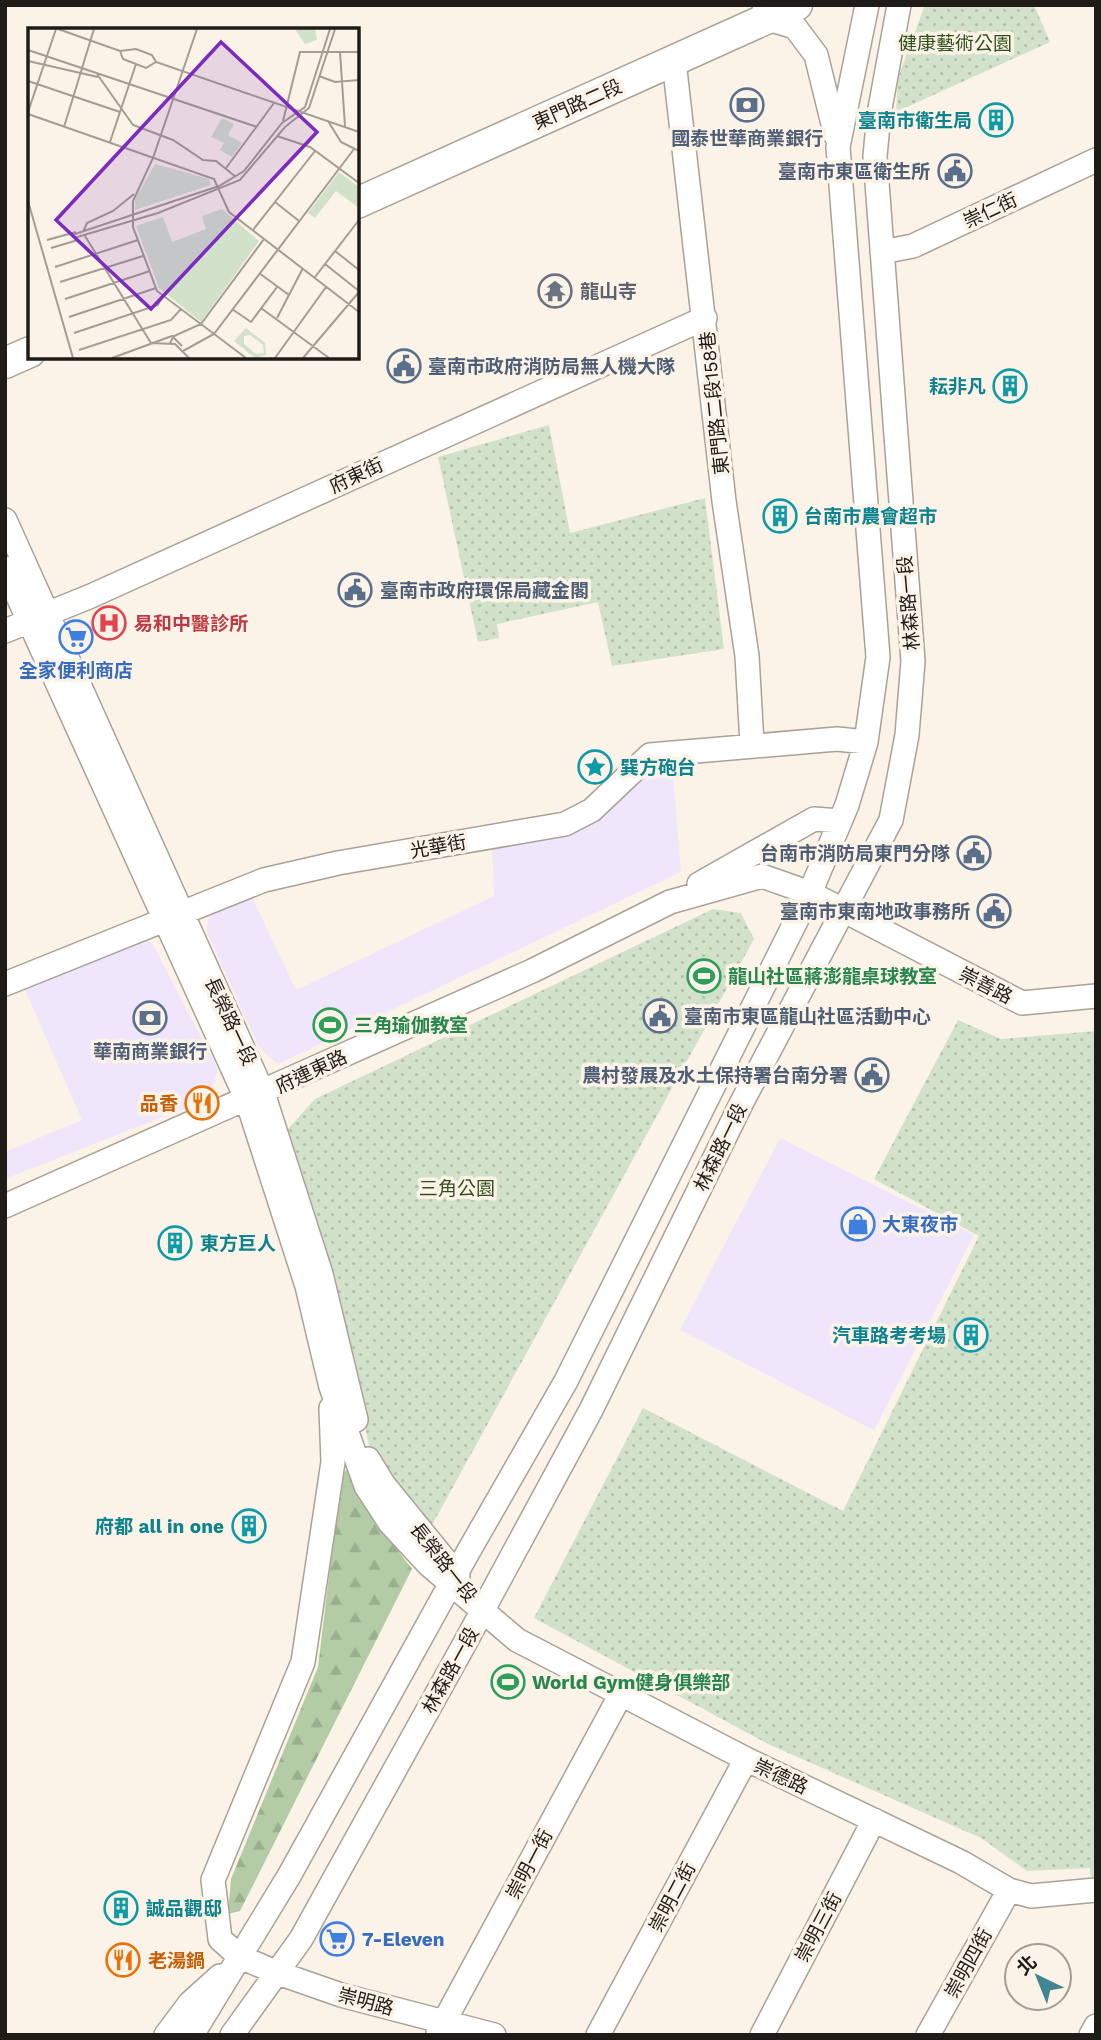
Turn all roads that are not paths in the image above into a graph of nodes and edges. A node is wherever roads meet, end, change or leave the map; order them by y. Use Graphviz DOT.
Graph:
graph roads {
  1 [pos="797,5"];
  2 [pos="867,5"];
  3 [pos="899,5"];
  4 [pos="765,12"];
  5 [pos="674,61"];
  6 [pos="838,147"];
  7 [pos="1096,160"];
  8 [pos="359,203"];
  9 [pos="882,252"];
  10 [pos="705,318"];
  11 [pos="28,353"];
  12 [pos="5,363"];
  13 [pos="5,520"];
  14 [pos="5,568"];
  15 [pos="38,617"];
  16 [pos="5,631"];
  17 [pos="866,742"];
  18 [pos="752,744"];
  19 [pos="840,821"];
  20 [pos="810,893"];
  21 [pos="670,902"];
  22 [pos="841,909"];
  23 [pos="172,916"];
  24 [pos="5,984"];
  25 [pos="1096,996"];
  26 [pos="255,1096"];
  27 [pos="5,1206"];
  28 [pos="331,1388"];
  29 [pos="454,1579"];
  30 [pos="482,1610"];
  31 [pos="621,1694"];
  32 [pos="746,1759"];
  33 [pos="874,1819"];
  34 [pos="1009,1890"];
  35 [pos="1094,1897"];
  36 [pos="240,1957"];
  37 [pos="278,1973"];
  38 [pos="1096,2025"];
  39 [pos="441,2028"];
  40 [pos="166,2035"];
  41 [pos="192,2035"];
  42 [pos="232,2035"];
  43 [pos="252,2035"];
  44 [pos="495,2035"];
  45 [pos="598,2035"];
  46 [pos="762,2035"];
  47 [pos="928,2035"];
  48 [pos="1091,2035"];
  1 -- 4 [label="main road, 東門路二段"];
  2 -- 6 [label="street, 林森路一段"];
  3 -- 9 [label="street, 林森路一段"];
  4 -- 5 [label="main road, 東門路二段"];
  4 -- 6 [label="street"];
  5 -- 8 [label="main road, 東門路二段"];
  5 -- 10 [label="street, 東門路二段158巷"];
  6 -- 17 [label="street, 林森路一段"];
  7 -- 9 [label="street, 崇仁街"];
  9 -- 22 [label="street, 林森路一段"];
  10 -- 15 [label="street, 府東街"];
  10 -- 18 [label="street, 東門路二段158巷"];
  11 -- 12 [label="main road"];
  13 -- 15 [label="street, 長榮路一段"];
  14 -- 15 [label="street, 長榮路一段"];
  15 -- 16 [label="street, 府東街"];
  15 -- 23 [label="street, 長榮路一段"];
  17 -- 18 [label="street, 光華街"];
  17 -- 19 [label="street, 林森路一段"];
  18 -- 23 [label="street, 光華街"];
  19 -- 20 [label="street, 林森路一段"];
  19 -- 21 [label="street"];
  20 -- 21 [label="street, 府連東路"];
  20 -- 22 [label="street, 崇善路"];
  20 -- 29 [label="street, 林森路一段"];
  21 -- 26 [label="street, 府連東路"];
  22 -- 25 [label="street, 崇善路"];
  22 -- 30 [label="street, 林森路一段"];
  23 -- 24 [label="street, 光華街"];
  23 -- 26 [label="street, 長榮路一段"];
  26 -- 27 [label="street, 府連東路"];
  26 -- 28 [label="street, 長榮路一段"];
  26 -- 29 [label="street, 長榮路一段"];
  28 -- 29 [label="street, 長榮路一段"];
  28 -- 36 [label="street"];
  29 -- 30 [label="street, 長榮路一段"];
  29 -- 36 [label="street, 林森路一段"];
  30 -- 31 [label="street, 崇德路"];
  30 -- 37 [label="street, 林森路一段"];
  31 -- 32 [label="street, 崇德路"];
  31 -- 39 [label="street, 崇明一街"];
  32 -- 33 [label="street, 崇德路"];
  32 -- 45 [label="street, 崇明二街"];
  33 -- 34 [label="street, 崇德路"];
  33 -- 46 [label="street, 崇明三街"];
  34 -- 35 [label="street, 崇德路"];
  34 -- 47 [label="street, 崇明四街"];
  36 -- 37 [label="street, 崇明路"];
  36 -- 40 [label="street, 林森路一段"];
  36 -- 41 [label="street, 林森路一段"];
  37 -- 39 [label="street, 崇明路"];
  37 -- 42 [label="street, 林森路一段"];
  37 -- 43 [label="street, 林森路一段"];
  38 -- 48 [label="street"];
  39 -- 44 [label="street, 崇明路"];
}
